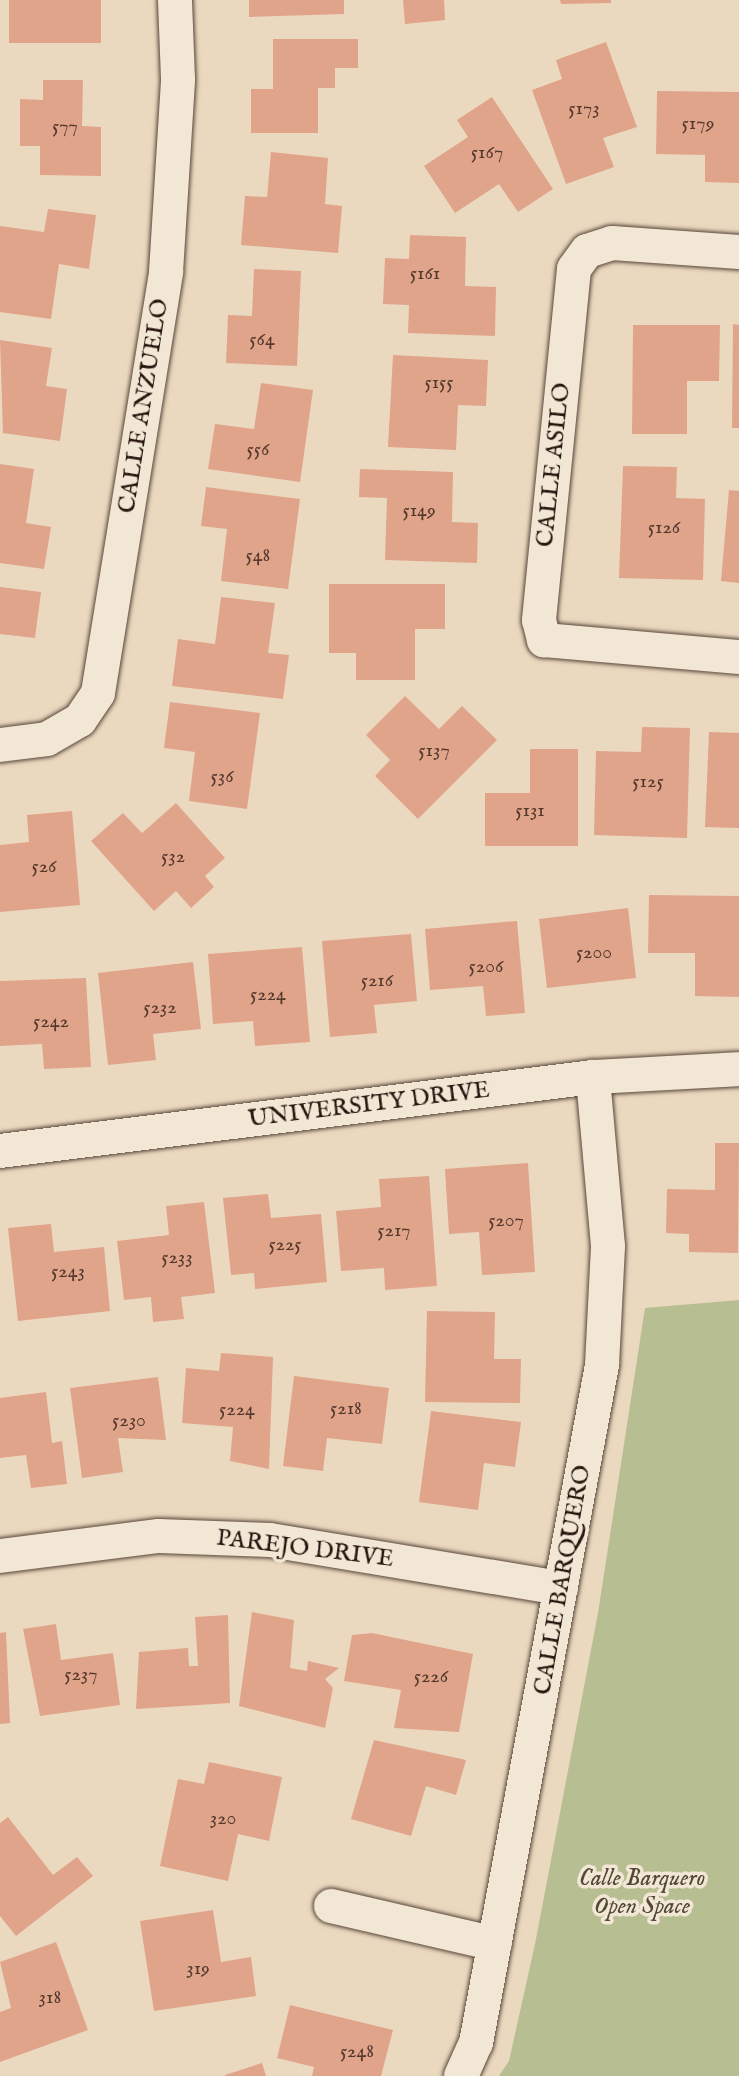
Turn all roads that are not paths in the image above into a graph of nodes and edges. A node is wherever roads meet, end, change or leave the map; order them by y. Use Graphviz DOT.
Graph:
graph roads {
  1 [pos="175,0"];
  2 [pos="739,252"];
  3 [pos="739,657"];
  4 [pos="0,745"];
  5 [pos="739,1069"];
  6 [pos="593,1077"];
  7 [pos="0,1151"];
  8 [pos="0,1556"];
  9 [pos="561,1588"];
  10 [pos="331,1906"];
  11 [pos="495,1944"];
  12 [pos="461,2076"];
  1 -- 4 [label="street, CALLE ANZUELO"];
  2 -- 3 [label="street, CALLE ASILO"];
  5 -- 6 [label="street, UNIVERSITY DRIVE"];
  6 -- 7 [label="street, UNIVERSITY DRIVE"];
  6 -- 9 [label="street, CALLE BARQUERO"];
  8 -- 9 [label="street, PAREJO DRIVE"];
  9 -- 11 [label="street, CALLE BARQUERO"];
  10 -- 11 [label="street"];
  11 -- 12 [label="street, CALLE BARQUERO"];
}
